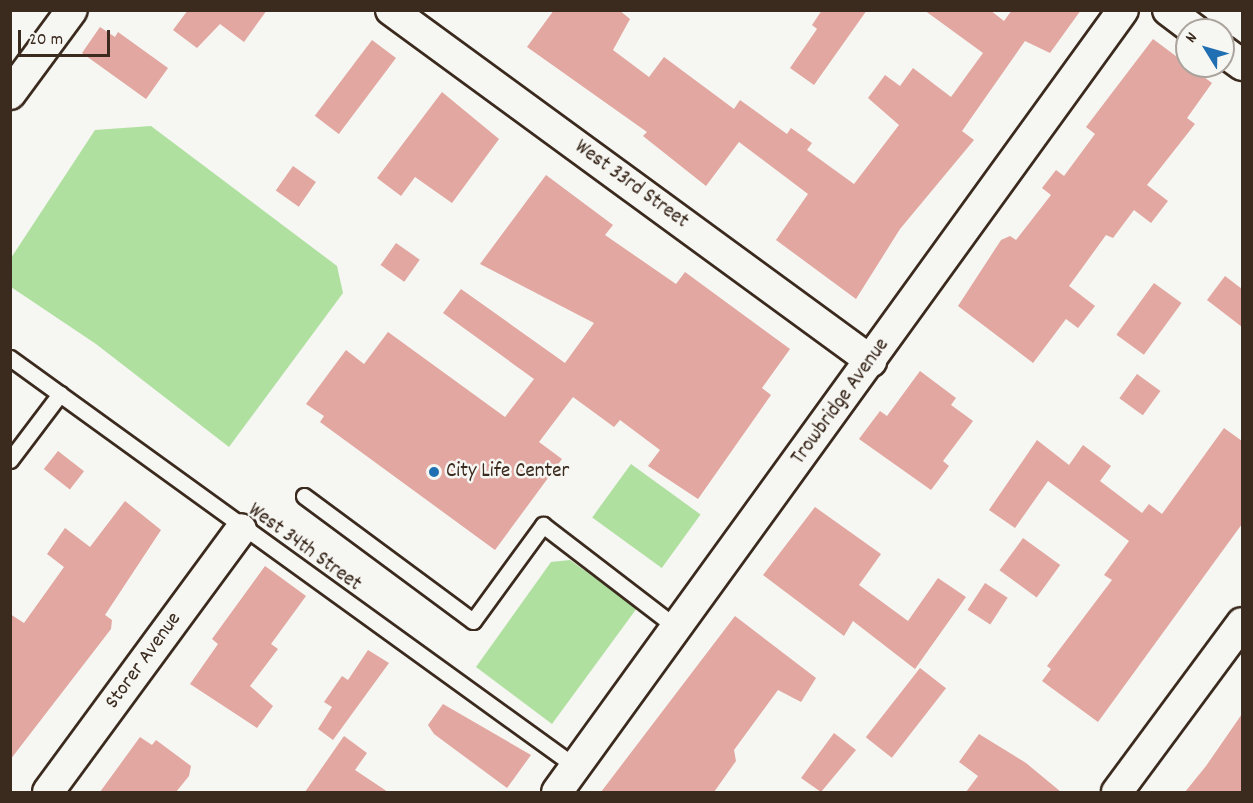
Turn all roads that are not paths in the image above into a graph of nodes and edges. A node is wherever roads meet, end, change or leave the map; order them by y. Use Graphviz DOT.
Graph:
graph roads {
  1 [pos="72,10"];
  2 [pos="391,10"];
  3 [pos="1123,10"];
  4 [pos="10,94"];
  5 [pos="10,358"];
  6 [pos="871,361"];
  7 [pos="60,394"];
  8 [pos="10,460"];
  9 [pos="304,496"];
  10 [pos="241,529"];
  11 [pos="1242,623"];
  12 [pos="677,628"];
  13 [pos="576,767"];
  14 [pos="48,792"];
  15 [pos="557,792"];
  16 [pos="1117,792"];
  1 -- 4 [label="street"];
  2 -- 6 [label="street, West 33rd Street"];
  3 -- 6 [label="street, Trowbridge Avenue"];
  5 -- 7 [label="lane, West 34th Street"];
  6 -- 12 [label="street, Trowbridge Avenue"];
  7 -- 8 [label="lane"];
  7 -- 10 [label="lane, West 34th Street"];
  9 -- 12 [label="lane"];
  10 -- 13 [label="lane, West 34th Street"];
  10 -- 14 [label="street, Storer Avenue"];
  11 -- 16 [label="street"];
  12 -- 13 [label="street, Trowbridge Avenue"];
  13 -- 15 [label="street, Trowbridge Avenue"];
}
